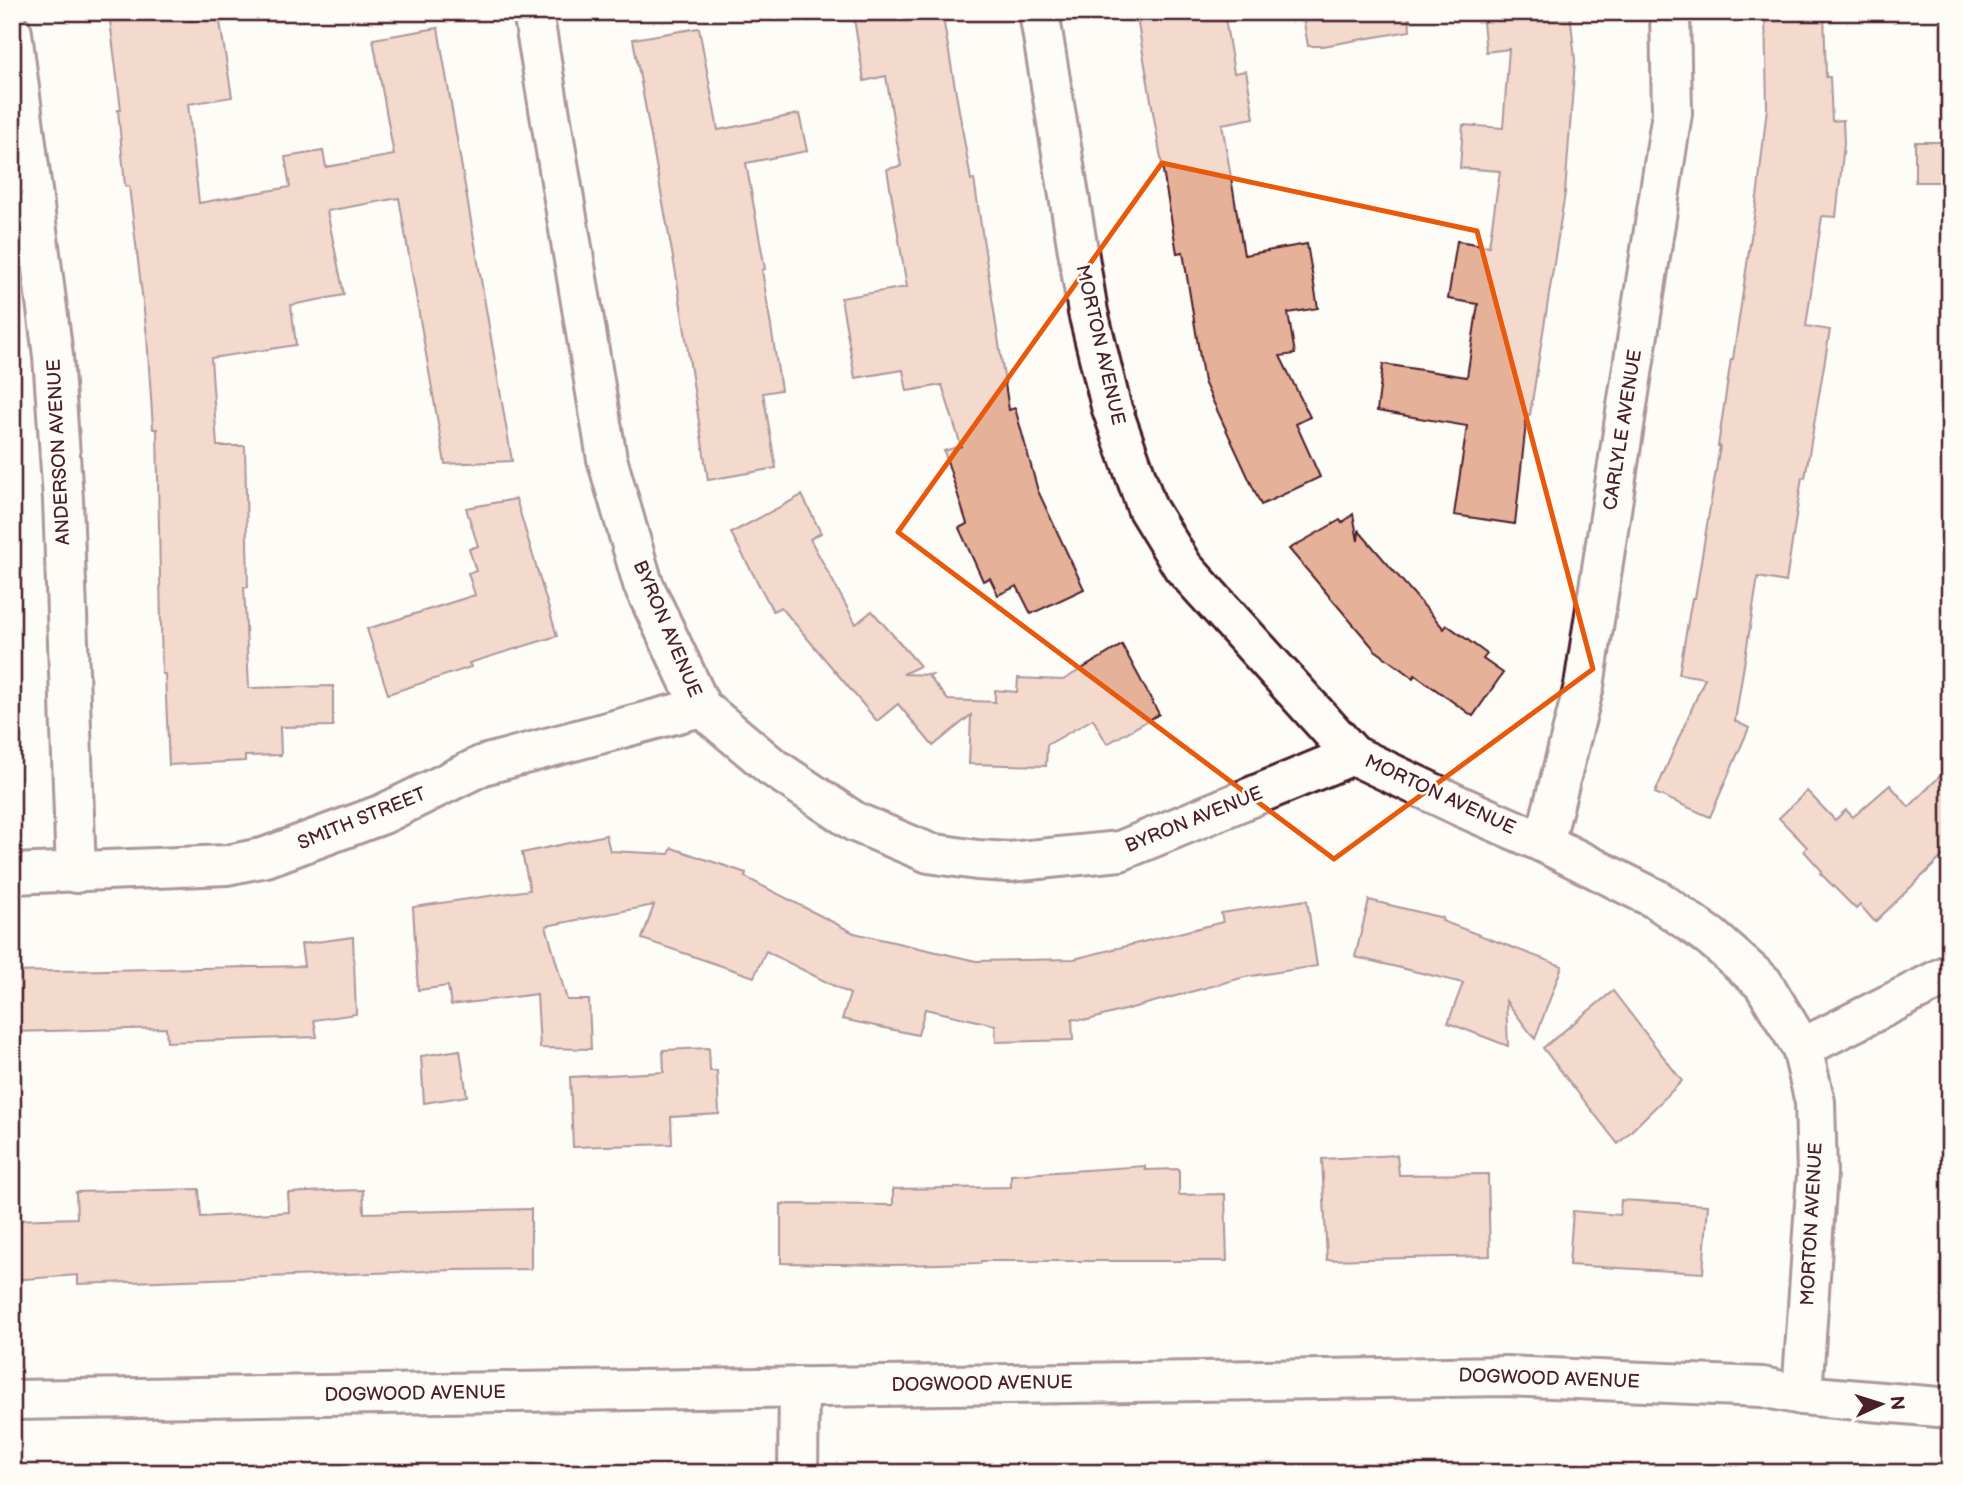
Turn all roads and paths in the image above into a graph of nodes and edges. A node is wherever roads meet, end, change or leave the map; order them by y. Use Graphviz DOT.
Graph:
graph roads {
  1 [pos="533,12"];
  2 [pos="1039,12"];
  3 [pos="1670,12"];
  4 [pos="12,33"];
  5 [pos="701,707"];
  6 [pos="1353,755"];
  7 [pos="1544,843"];
  8 [pos="76,873"];
  9 [pos="12,874"];
  10 [pos="1950,974"];
  11 [pos="1802,1048"];
  12 [pos="799,1387"];
  13 [pos="1802,1395"];
  14 [pos="12,1400"];
  15 [pos="1950,1408"];
  16 [pos="798,1473"];
  1 -- 5 [label="street, BYRON AVENUE"];
  2 -- 6 [label="street, MORTON AVENUE"];
  3 -- 7 [label="street, CARLYLE AVENUE"];
  4 -- 8 [label="street, ANDERSON AVENUE"];
  5 -- 6 [label="street, BYRON AVENUE"];
  5 -- 8 [label="street, SMITH STREET"];
  6 -- 7 [label="street, MORTON AVENUE"];
  7 -- 11 [label="street, MORTON AVENUE"];
  8 -- 9 [label="street, SMITH STREET"];
  10 -- 11 [label="street"];
  11 -- 13 [label="street, MORTON AVENUE"];
  12 -- 13 [label="street, DOGWOOD AVENUE"];
  12 -- 14 [label="street, DOGWOOD AVENUE"];
  12 -- 16 [label="street"];
  13 -- 15 [label="street, DOGWOOD AVENUE"];
}
